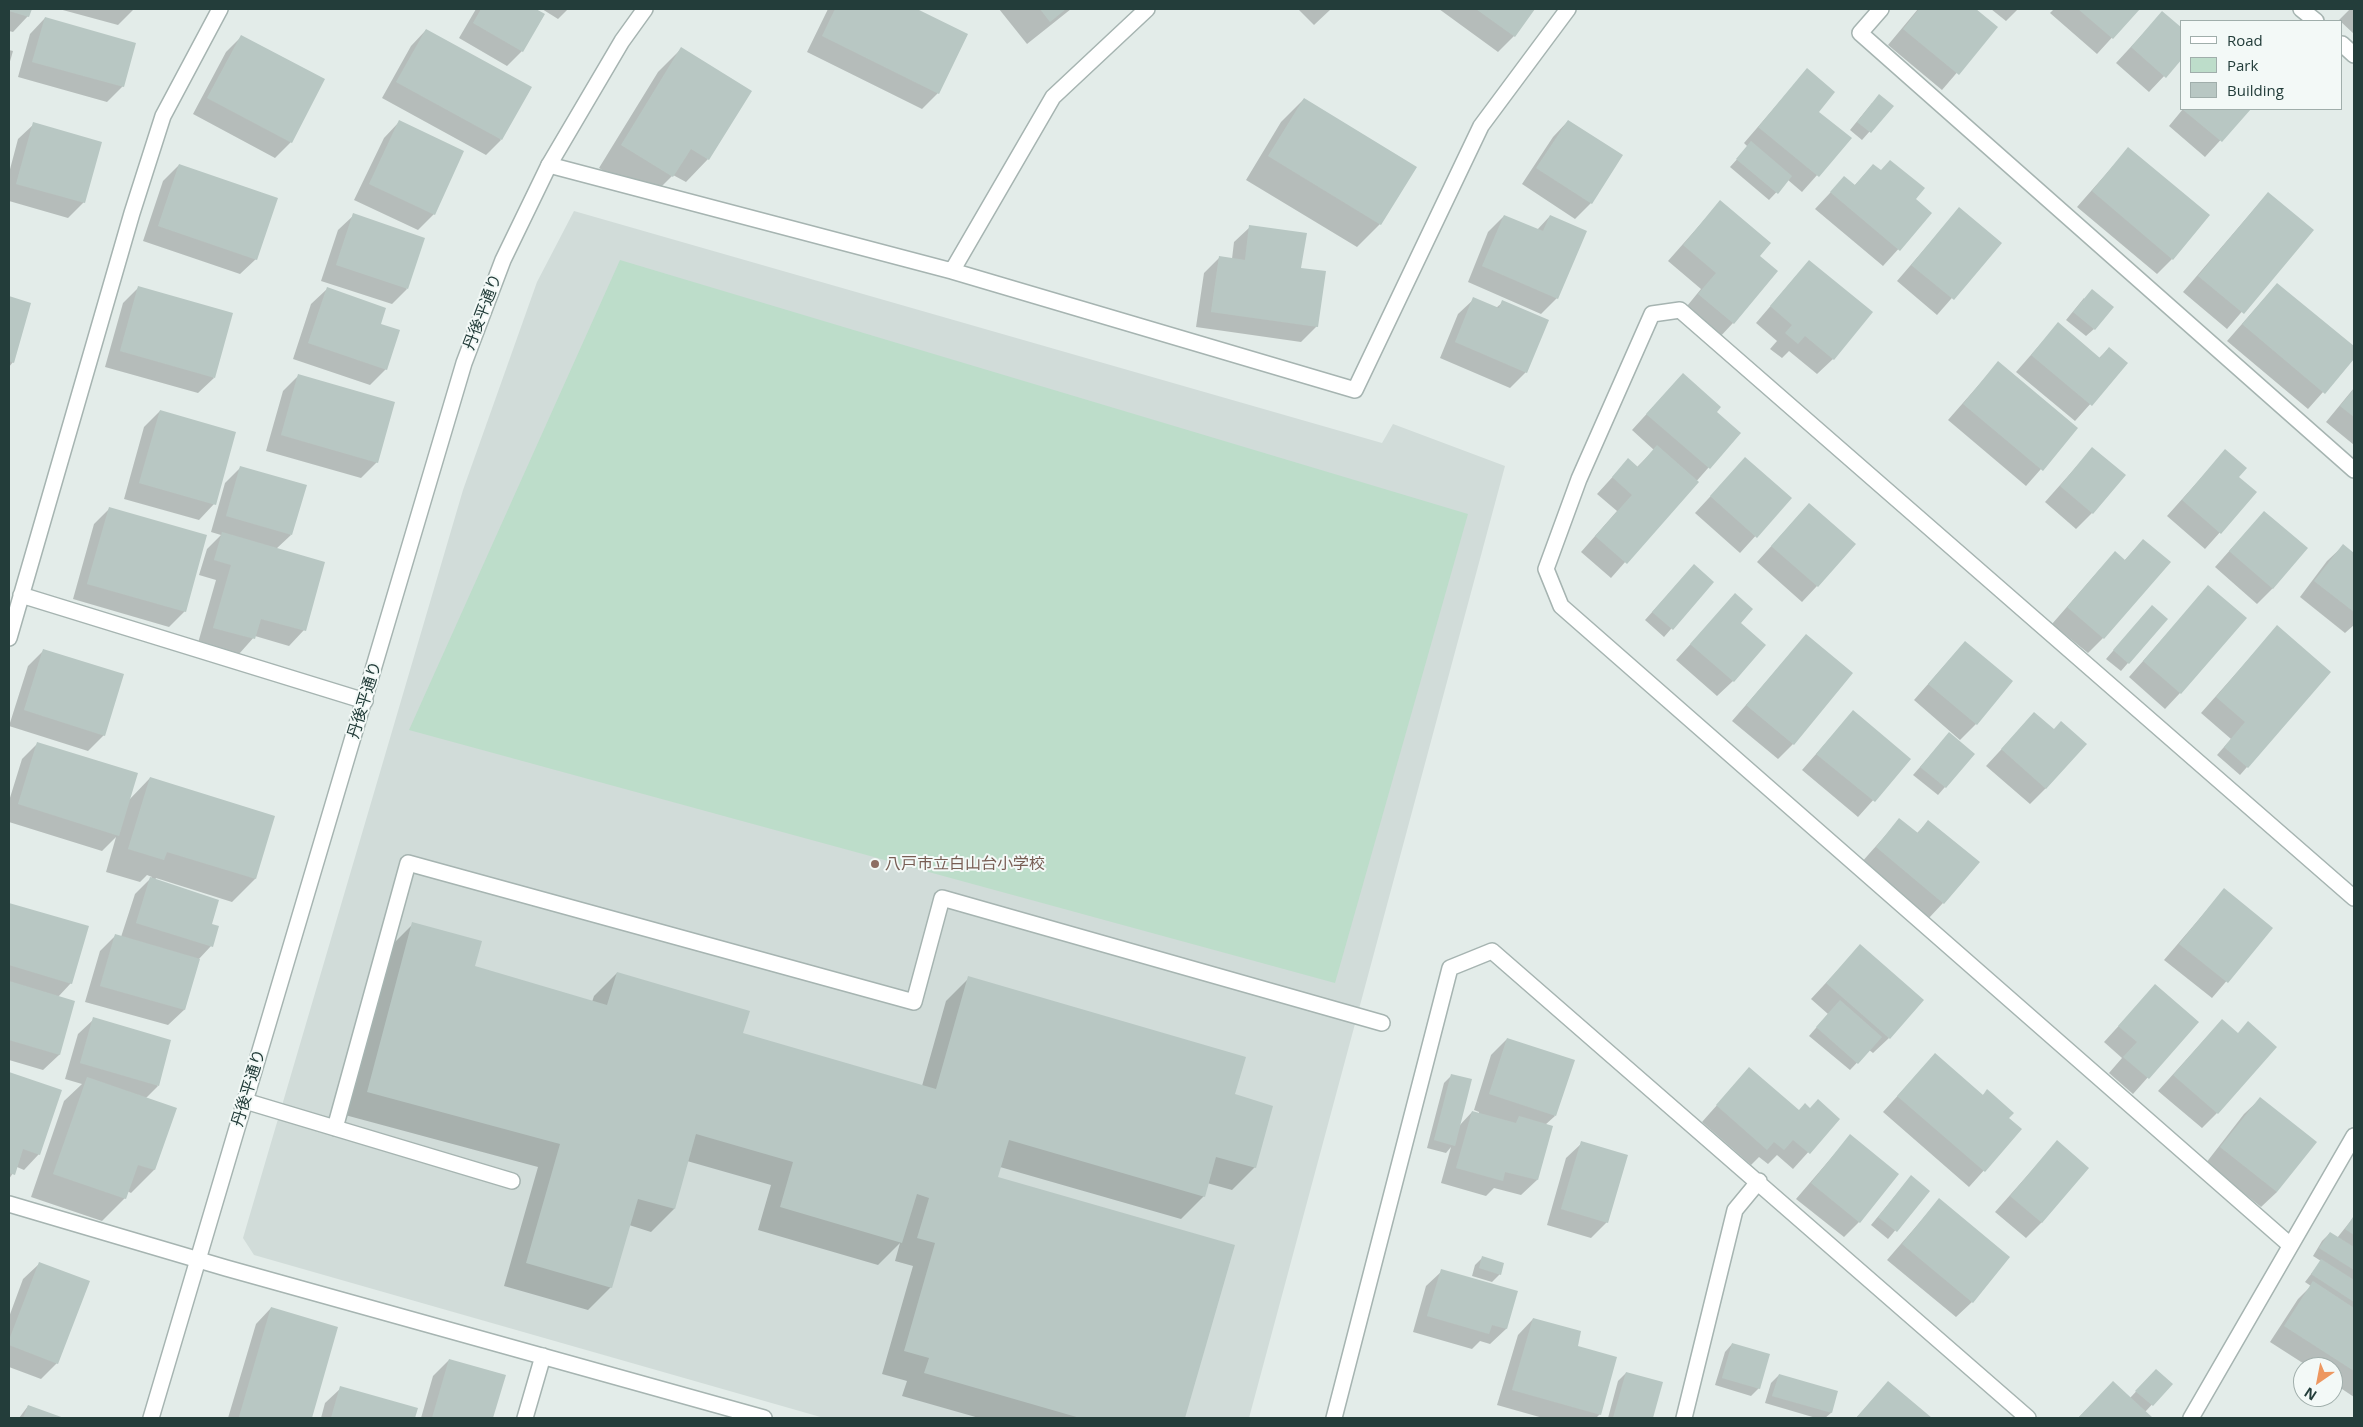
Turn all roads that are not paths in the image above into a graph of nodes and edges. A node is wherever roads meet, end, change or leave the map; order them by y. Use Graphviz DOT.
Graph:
graph roads {
  1 [pos="220,9"];
  2 [pos="645,9"];
  3 [pos="1147,9"];
  4 [pos="1568,9"];
  5 [pos="1881,9"];
  6 [pos="2301,9"];
  7 [pos="2315,20"];
  8 [pos="2343,45"];
  9 [pos="2354,55"];
  10 [pos="549,165"];
  11 [pos="952,271"];
  12 [pos="2354,470"];
  13 [pos="21,595"];
  14 [pos="9,638"];
  15 [pos="365,701"];
  16 [pos="2354,898"];
  17 [pos="1382,1023"];
  18 [pos="245,1101"];
  19 [pos="336,1128"];
  20 [pos="2354,1136"];
  21 [pos="512,1181"];
  22 [pos="1759,1181"];
  23 [pos="9,1204"];
  24 [pos="2290,1245"];
  25 [pos="197,1260"];
  26 [pos="543,1356"];
  27 [pos="151,1418"];
  28 [pos="525,1418"];
  29 [pos="764,1418"];
  30 [pos="1334,1418"];
  31 [pos="1684,1418"];
  32 [pos="2028,1418"];
  33 [pos="2191,1418"];
  1 -- 13 [label="street"];
  2 -- 10 [label="street, 丹後平通り"];
  3 -- 11 [label="street"];
  4 -- 11 [label="street"];
  5 -- 12 [label="street"];
  6 -- 7 [label="street"];
  8 -- 9 [label="street"];
  10 -- 11 [label="street"];
  10 -- 15 [label="street, 丹後平通り"];
  13 -- 14 [label="street"];
  13 -- 15 [label="street"];
  15 -- 18 [label="street, 丹後平通り"];
  16 -- 24 [label="street"];
  17 -- 19 [label="street"];
  18 -- 19 [label="street"];
  18 -- 25 [label="street, 丹後平通り"];
  19 -- 21 [label="street"];
  20 -- 24 [label="street"];
  22 -- 30 [label="street"];
  22 -- 31 [label="street"];
  22 -- 32 [label="street"];
  23 -- 25 [label="street"];
  24 -- 33 [label="street"];
  25 -- 26 [label="street"];
  25 -- 27 [label="street, 丹後平通り"];
  26 -- 28 [label="street"];
  26 -- 29 [label="street"];
}
